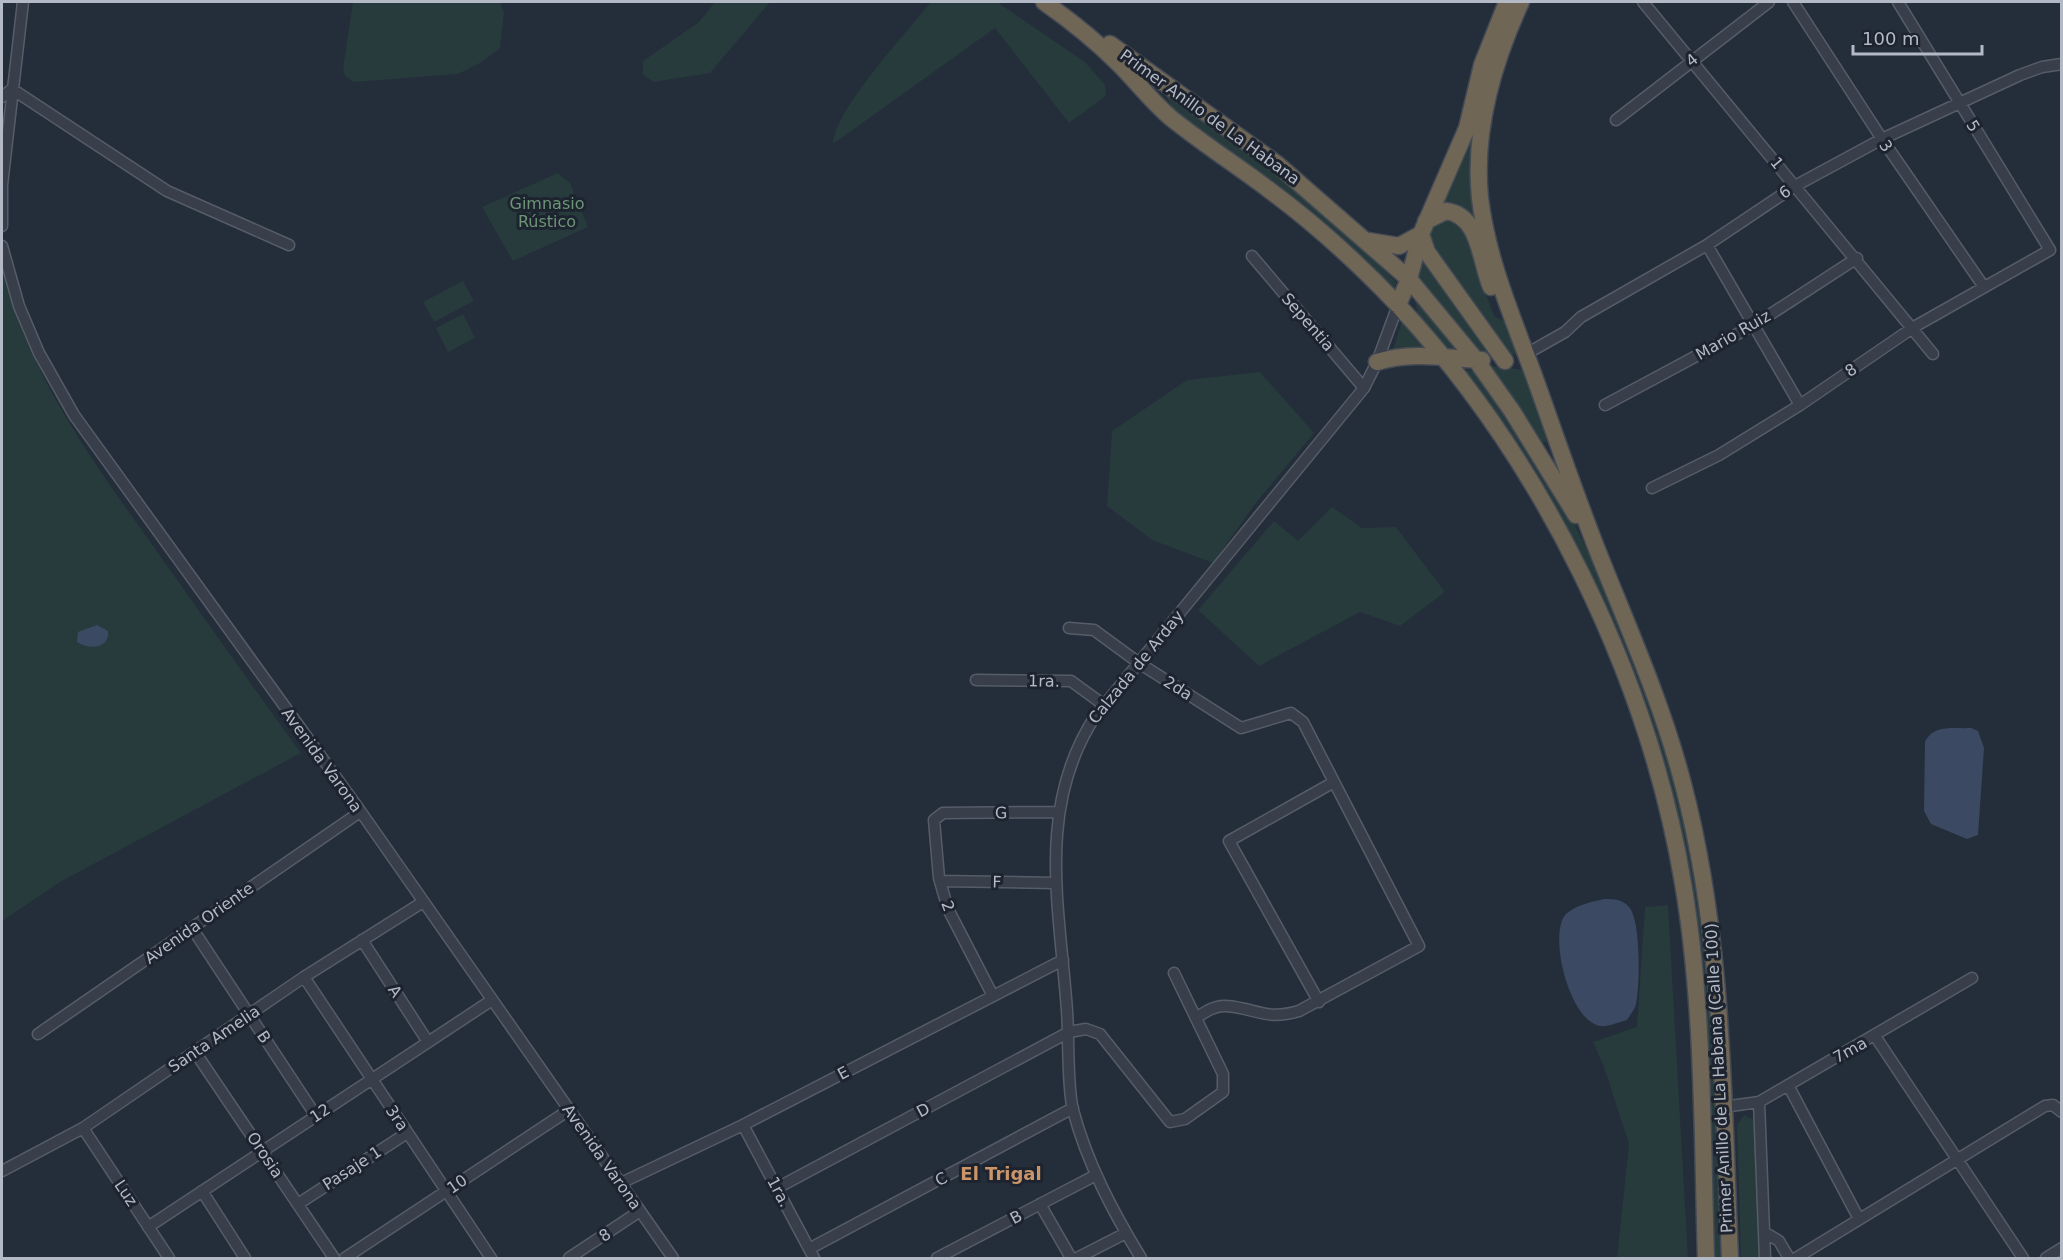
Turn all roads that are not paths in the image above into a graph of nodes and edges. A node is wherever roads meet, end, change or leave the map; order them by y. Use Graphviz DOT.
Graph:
graph roads {
  1 [pos="23,2"];
  2 [pos="1507,2"];
  3 [pos="1521,2"];
  4 [pos="1643,2"];
  5 [pos="1769,2"];
  6 [pos="1793,2"];
  7 [pos="1898,2"];
  8 [pos="1047,3"];
  9 [pos="1690,61"];
  10 [pos="2061,64"];
  11 [pos="1154,74"];
  12 [pos="1136,83"];
  13 [pos="12,89"];
  14 [pos="2,97"];
  15 [pos="1959,105"];
  16 [pos="1616,120"];
  17 [pos="1882,139"];
  18 [pos="1795,186"];
  19 [pos="2,226"];
  20 [pos="1424,228"];
  21 [pos="1365,240"];
  22 [pos="289,245"];
  23 [pos="1707,245"];
  24 [pos="2,246"];
  25 [pos="2050,250"];
  26 [pos="1252,256"];
  27 [pos="1857,258"];
  28 [pos="1409,279"];
  29 [pos="1984,287"];
  30 [pos="1398,305"];
  31 [pos="1513,320"];
  32 [pos="1754,325"];
  33 [pos="1914,327"];
  34 [pos="1422,333"];
  35 [pos="1526,354"];
  36 [pos="1933,354"];
  37 [pos="1441,356"];
  38 [pos="1476,360"];
  39 [pos="1505,361"];
  40 [pos="1377,362"];
  41 [pos="1364,388"];
  42 [pos="1605,405"];
  43 [pos="1800,405"];
  44 [pos="1652,488"];
  45 [pos="1599,555"];
  46 [pos="1069,628"];
  47 [pos="1139,663"];
  48 [pos="976,680"];
  49 [pos="1104,705"];
  50 [pos="1334,782"];
  51 [pos="360,812"];
  52 [pos="1059,812"];
  53 [pos="944,813"];
  54 [pos="940,881"];
  55 [pos="1055,883"];
  56 [pos="423,902"];
  57 [pos="192,928"];
  58 [pos="362,940"];
  59 [pos="1064,960"];
  60 [pos="1174,974"];
  61 [pos="304,977"];
  62 [pos="1972,978"];
  63 [pos="993,996"];
  64 [pos="492,1000"];
  65 [pos="1318,1002"];
  66 [pos="249,1015"];
  67 [pos="1196,1018"];
  68 [pos="1069,1032"];
  69 [pos="38,1034"];
  70 [pos="1875,1036"];
  71 [pos="429,1042"];
  72 [pos="195,1052"];
  73 [pos="372,1079"];
  74 [pos="1788,1085"];
  75 [pos="1759,1102"];
  76 [pos="1723,1107"];
  77 [pos="1072,1108"];
  78 [pos="569,1110"];
  79 [pos="2061,1112"];
  80 [pos="316,1116"];
  81 [pos="743,1125"];
  82 [pos="82,1128"];
  83 [pos="407,1133"];
  84 [pos="262,1151"];
  85 [pos="1958,1159"];
  86 [pos="2,1171"];
  87 [pos="1096,1175"];
  88 [pos="621,1183"];
  89 [pos="777,1188"];
  90 [pos="202,1191"];
  91 [pos="446,1191"];
  92 [pos="298,1204"];
  93 [pos="1040,1204"];
  94 [pos="640,1210"];
  95 [pos="1859,1219"];
  96 [pos="148,1227"];
  97 [pos="1764,1232"];
  98 [pos="1126,1233"];
  99 [pos="2061,1248"];
  100 [pos="811,1254"];
  101 [pos="169,1258"];
  102 [pos="246,1258"];
  103 [pos="334,1258"];
  104 [pos="345,1258"];
  105 [pos="491,1258"];
  106 [pos="569,1258"];
  107 [pos="673,1258"];
  108 [pos="937,1258"];
  109 [pos="1071,1258"];
  110 [pos="1077,1258"];
  111 [pos="1141,1258"];
  112 [pos="1706,1258"];
  113 [pos="1730,1258"];
  114 [pos="1765,1258"];
  115 [pos="1789,1258"];
  116 [pos="1796,1258"];
  117 [pos="2023,1258"];
  118 [pos="2046,1258"];
  1 -- 13 [label="street"];
  2 -- 20 [label="highway"];
  3 -- 31 [label="highway"];
  4 -- 9 [label="street, 1"];
  5 -- 9 [label="street, 4"];
  6 -- 17 [label="street, 3"];
  7 -- 15 [label="street, 5"];
  8 -- 11 [label="highway, Primer Anillo de La Habana"];
  8 -- 12 [label="highway, Primer Anillo de La Habana"];
  9 -- 16 [label="street, 4"];
  9 -- 18 [label="street, 1"];
  10 -- 15 [label="street, 6"];
  11 -- 12 [label="highway"];
  11 -- 21 [label="highway, Primer Anillo de La Habana"];
  12 -- 30 [label="highway, Primer Anillo de La Habana"];
  13 -- 14 [label="street"];
  13 -- 19 [label="street"];
  13 -- 22 [label="street"];
  15 -- 17 [label="street, 6"];
  15 -- 25 [label="street, 5"];
  17 -- 18 [label="street, 6"];
  17 -- 29 [label="street, 3"];
  18 -- 23 [label="street, 6"];
  18 -- 27 [label="street, 1"];
  20 -- 21 [label="highway"];
  20 -- 28 [label="highway"];
  20 -- 31 [label="highway"];
  20 -- 39 [label="highway"];
  21 -- 28 [label="highway, Primer Anillo de La Habana"];
  23 -- 32 [label="street"];
  23 -- 35 [label="street, 6"];
  24 -- 51 [label="street, Avenida Varona"];
  25 -- 29 [label="street, 8"];
  26 -- 41 [label="street, Sepentia"];
  27 -- 32 [label="street, Mario Ruiz"];
  27 -- 33 [label="street, 1"];
  28 -- 30 [label="highway"];
  28 -- 34 [label="highway"];
  28 -- 38 [label="highway, Primer Anillo de La Habana"];
  29 -- 33 [label="street, 8"];
  30 -- 34 [label="highway, Primer Anillo de La Habana"];
  30 -- 40 [label="street, Calzada de Arday"];
  31 -- 35 [label="highway"];
  32 -- 42 [label="street, Mario Ruiz"];
  32 -- 43 [label="street"];
  33 -- 36 [label="street, 1"];
  33 -- 43 [label="street, 8"];
  34 -- 37 [label="highway"];
  35 -- 39 [label="highway"];
  35 -- 45 [label="highway"];
  37 -- 38 [label="highway"];
  37 -- 40 [label="highway"];
  37 -- 112 [label="highway, Primer Anillo de La Habana (Calle 100)"];
  38 -- 39 [label="highway"];
  38 -- 45 [label="highway, Primer Anillo de La Habana"];
  40 -- 41 [label="street, Calzada de Arday"];
  41 -- 47 [label="street, Calzada de Arday"];
  43 -- 44 [label="street, 8"];
  45 -- 76 [label="highway, Primer Anillo de La Habana (Calle 100)"];
  46 -- 47 [label="street, 2da"];
  47 -- 49 [label="street, Calzada de Arday"];
  47 -- 50 [label="street, 2da"];
  48 -- 49 [label="street, 1ra."];
  49 -- 52 [label="street, Calzada de Arday"];
  50 -- 65 [label="street"];
  50 -- 65 [label="street"];
  51 -- 56 [label="street, Avenida Varona"];
  51 -- 57 [label="street, Avenida Oriente"];
  52 -- 53 [label="street, G"];
  52 -- 55 [label="street, Calzada de Arday"];
  53 -- 54 [label="street, 2"];
  54 -- 55 [label="street, F"];
  54 -- 63 [label="street, 2"];
  55 -- 59 [label="street, Calzada de Arday"];
  56 -- 58 [label="street, Santa Amelia"];
  56 -- 64 [label="street, Avenida Varona"];
  57 -- 66 [label="street, B"];
  57 -- 69 [label="street, Avenida Oriente"];
  58 -- 61 [label="street, Santa Amelia"];
  58 -- 71 [label="street, A"];
  59 -- 63 [label="street, E"];
  59 -- 68 [label="street, Calzada de Arday"];
  60 -- 67 [label="street"];
  61 -- 66 [label="street, Santa Amelia"];
  61 -- 73 [label="street, 3ra"];
  62 -- 70 [label="street, 7ma"];
  63 -- 81 [label="street, E"];
  64 -- 71 [label="street, 12"];
  64 -- 78 [label="street, Avenida Varona"];
  65 -- 67 [label="street"];
  66 -- 72 [label="street, Santa Amelia"];
  66 -- 80 [label="street, B"];
  67 -- 68 [label="street"];
  68 -- 77 [label="street, Calzada de Arday"];
  68 -- 89 [label="street, D"];
  70 -- 74 [label="street, 7ma"];
  70 -- 85 [label="street"];
  71 -- 73 [label="street, 12"];
  72 -- 82 [label="street, Santa Amelia"];
  72 -- 84 [label="street, Orosia"];
  73 -- 80 [label="street, 12"];
  73 -- 83 [label="street, 3ra"];
  74 -- 75 [label="street, 7ma"];
  74 -- 95 [label="street"];
  75 -- 76 [label="street, 7ma"];
  75 -- 97 [label="street"];
  76 -- 113 [label="highway, Primer Anillo de La Habana (Calle 100)"];
  77 -- 87 [label="street, Calzada de Arday"];
  77 -- 100 [label="street, C"];
  78 -- 88 [label="street, Avenida Varona"];
  78 -- 91 [label="street, 10"];
  79 -- 85 [label="street"];
  80 -- 84 [label="street, 12"];
  81 -- 88 [label="street, E"];
  81 -- 89 [label="street, 1ra."];
  82 -- 86 [label="street, Santa Amelia"];
  82 -- 96 [label="street, Luz"];
  83 -- 91 [label="street, 3ra"];
  83 -- 92 [label="street, Pasaje 1"];
  84 -- 90 [label="street, 12"];
  84 -- 92 [label="street, Orosia"];
  85 -- 95 [label="street"];
  85 -- 117 [label="street"];
  87 -- 93 [label="street, B"];
  87 -- 98 [label="street, Calzada de Arday"];
  88 -- 94 [label="street, Avenida Varona"];
  89 -- 100 [label="street, 1ra."];
  90 -- 96 [label="street, 12"];
  90 -- 102 [label="street"];
  91 -- 104 [label="street, 10"];
  91 -- 105 [label="street, 3ra"];
  92 -- 103 [label="street, Orosia"];
  93 -- 108 [label="street, B"];
  93 -- 109 [label="street"];
  94 -- 106 [label="street, 8"];
  94 -- 107 [label="street, Avenida Varona"];
  95 -- 116 [label="street"];
  96 -- 101 [label="street, Luz"];
  97 -- 114 [label="street"];
  97 -- 115 [label="street"];
  98 -- 110 [label="street"];
  98 -- 111 [label="street, Calzada de Arday"];
  99 -- 118 [label="street"];
}
